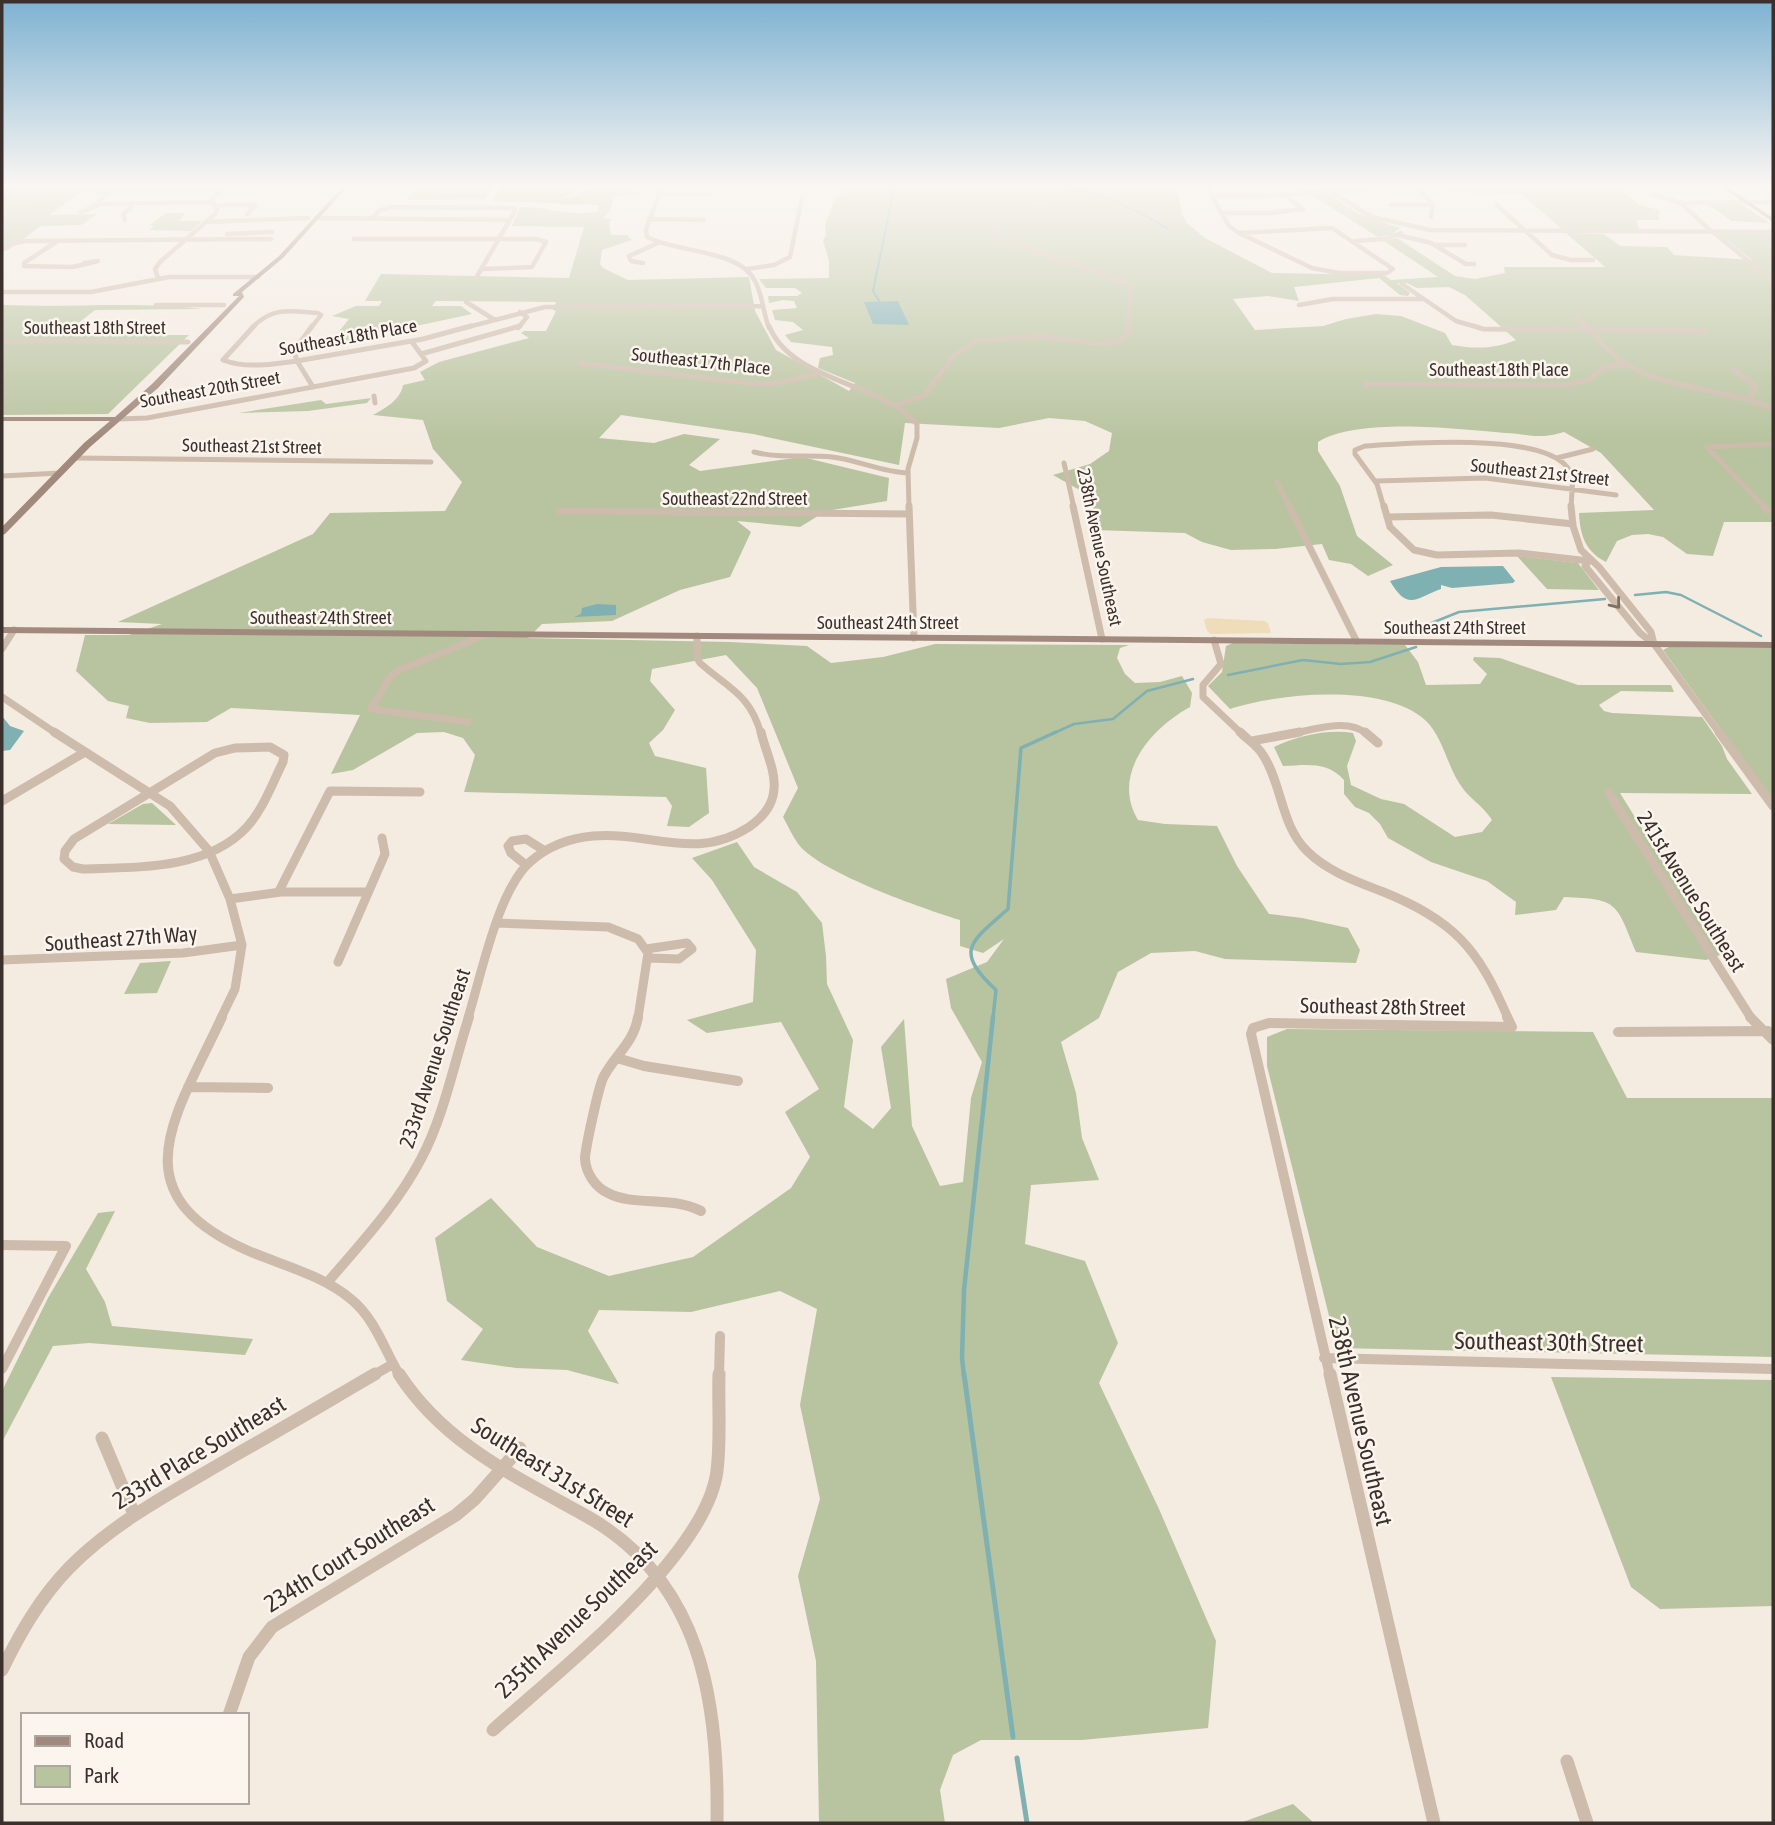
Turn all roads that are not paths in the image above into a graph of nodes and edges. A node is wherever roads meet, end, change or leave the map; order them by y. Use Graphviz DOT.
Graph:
graph roads {
  1 [pos="156,269"];
  2 [pos="265,269"];
  3 [pos="482,269"];
  4 [pos="747,269"];
  5 [pos="1093,269"];
  6 [pos="1315,269"];
  7 [pos="1393,269"];
  8 [pos="1758,269"];
  9 [pos="1387,273"];
  10 [pos="258,277"];
  11 [pos="158,278"];
  12 [pos="476,278"];
  13 [pos="1773,281"];
  14 [pos="1402,284"];
  15 [pos="2,292"];
  16 [pos="240,293"];
  17 [pos="1424,299"];
  18 [pos="466,302"];
  19 [pos="156,305"];
  20 [pos="224,305"];
  21 [pos="1299,305"];
  22 [pos="763,306"];
  23 [pos="520,312"];
  24 [pos="1577,317"];
  25 [pos="495,320"];
  26 [pos="1590,331"];
  27 [pos="1706,331"];
  28 [pos="2,341"];
  29 [pos="188,342"];
  30 [pos="412,342"];
  31 [pos="421,354"];
  32 [pos="298,362"];
  33 [pos="579,363"];
  34 [pos="1628,365"];
  35 [pos="1733,369"];
  36 [pos="820,373"];
  37 [pos="1365,384"];
  38 [pos="313,387"];
  39 [pos="143,395"];
  40 [pos="1750,398"];
  41 [pos="896,405"];
  42 [pos="1773,409"];
  43 [pos="2,419"];
  44 [pos="118,419"];
  45 [pos="105,432"];
  46 [pos="1773,444"];
  47 [pos="1593,449"];
  48 [pos="754,452"];
  49 [pos="74,458"];
  50 [pos="86,458"];
  51 [pos="1556,458"];
  52 [pos="431,462"];
  53 [pos="1064,463"];
  54 [pos="60,473"];
  55 [pos="908,473"];
  56 [pos="2,476"];
  57 [pos="1376,481"];
  58 [pos="1277,482"];
  59 [pos="1572,488"];
  60 [pos="42,492"];
  61 [pos="1616,495"];
  62 [pos="1767,510"];
  63 [pos="560,511"];
  64 [pos="31,512"];
  65 [pos="909,514"];
  66 [pos="1387,517"];
  67 [pos="1573,524"];
  68 [pos="2,532"];
  69 [pos="2,542"];
  70 [pos="1589,561"];
  71 [pos="2,630"];
  72 [pos="14,630"];
  73 [pos="488,634"];
  74 [pos="697,636"];
  75 [pos="914,638"];
  76 [pos="1102,639"];
  77 [pos="1214,640"];
  78 [pos="1357,642"];
  79 [pos="1654,644"];
  80 [pos="1773,645"];
  81 [pos="2,649"];
  82 [pos="3,701"];
  83 [pos="468,722"];
  84 [pos="1252,741"];
  85 [pos="1378,743"];
  86 [pos="85,752"];
  87 [pos="150,791"];
  88 [pos="420,792"];
  89 [pos="1609,793"];
  90 [pos="2,801"];
  91 [pos="1773,806"];
  92 [pos="382,838"];
  93 [pos="209,851"];
  94 [pos="542,853"];
  95 [pos="526,865"];
  96 [pos="279,891"];
  97 [pos="368,892"];
  98 [pos="230,900"];
  99 [pos="497,923"];
  100 [pos="242,945"];
  101 [pos="2,960"];
  102 [pos="338,962"];
  103 [pos="1253,1028"];
  104 [pos="1769,1031"];
  105 [pos="1618,1032"];
  106 [pos="1773,1040"];
  107 [pos="617,1058"];
  108 [pos="738,1081"];
  109 [pos="188,1087"];
  110 [pos="268,1088"];
  111 [pos="701,1211"];
  112 [pos="2,1245"];
  113 [pos="327,1283"];
  114 [pos="720,1336"];
  115 [pos="1324,1358"];
  116 [pos="393,1364"];
  117 [pos="2,1369"];
  118 [pos="1773,1369"];
  119 [pos="102,1438"];
  120 [pos="520,1448"];
  121 [pos="500,1472"];
  122 [pos="134,1514"];
  123 [pos="660,1577"];
  124 [pos="2,1670"];
  125 [pos="230,1713"];
  126 [pos="494,1730"];
  127 [pos="1567,1761"];
  128 [pos="717,1823"];
  129 [pos="1434,1823"];
  130 [pos="1587,1823"];
  1 -- 11 [label="street"];
  2 -- 10 [label="main road"];
  3 -- 12 [label="street"];
  4 -- 22 [label="street"];
  5 -- 41 [label="street"];
  6 -- 9 [label="street"];
  7 -- 9 [label="street"];
  8 -- 13 [label="street"];
  10 -- 11 [label="street"];
  10 -- 16 [label="main road"];
  11 -- 15 [label="street"];
  14 -- 17 [label="street"];
  16 -- 20 [label="main road"];
  16 -- 39 [label="main road"];
  17 -- 21 [label="street"];
  17 -- 26 [label="street"];
  18 -- 25 [label="street"];
  19 -- 20 [label="street"];
  20 -- 29 [label="main road"];
  22 -- 23 [label="street, Southeast 18th Place"];
  22 -- 36 [label="street"];
  23 -- 25 [label="street, Southeast 18th Place"];
  23 -- 31 [label="street"];
  24 -- 26 [label="street"];
  25 -- 30 [label="street, Southeast 18th Place"];
  26 -- 27 [label="street"];
  26 -- 34 [label="street"];
  28 -- 29 [label="street, Southeast 18th Street"];
  29 -- 39 [label="main road"];
  30 -- 31 [label="street"];
  30 -- 32 [label="street, Southeast 18th Place"];
  31 -- 38 [label="street, Southeast 20th Street"];
  32 -- 32 [label="street, Southeast 18th Place"];
  32 -- 38 [label="street"];
  33 -- 36 [label="street, Southeast 17th Place"];
  34 -- 37 [label="street, Southeast 18th Place"];
  34 -- 40 [label="street"];
  35 -- 40 [label="street"];
  36 -- 41 [label="street"];
  38 -- 44 [label="street, Southeast 20th Street"];
  39 -- 44 [label="main road"];
  40 -- 42 [label="street"];
  41 -- 55 [label="street"];
  43 -- 44 [label="main road, Southeast 20th Street"];
  44 -- 45 [label="main road"];
  45 -- 49 [label="main road"];
  45 -- 50 [label="main road"];
  46 -- 62 [label="street"];
  47 -- 51 [label="street"];
  48 -- 55 [label="street"];
  49 -- 50 [label="street, Southeast 21st Street"];
  49 -- 54 [label="main road"];
  50 -- 52 [label="street, Southeast 21st Street"];
  50 -- 64 [label="main road"];
  51 -- 57 [label="street"];
  51 -- 59 [label="street"];
  53 -- 76 [label="street, 238th Avenue Southeast"];
  54 -- 56 [label="street"];
  54 -- 60 [label="main road"];
  55 -- 65 [label="street"];
  57 -- 59 [label="street, Southeast 21st Street"];
  57 -- 66 [label="street"];
  58 -- 78 [label="street"];
  59 -- 61 [label="street, Southeast 21st Street"];
  59 -- 67 [label="street"];
  60 -- 64 [label="street"];
  60 -- 68 [label="main road"];
  63 -- 65 [label="street, Southeast 22nd Street"];
  64 -- 69 [label="main road"];
  65 -- 75 [label="street"];
  66 -- 67 [label="street"];
  66 -- 70 [label="street"];
  67 -- 70 [label="street"];
  70 -- 79 [label="street"];
  71 -- 72 [label="street, Southeast 24th Street"];
  72 -- 73 [label="street, Southeast 24th Street"];
  72 -- 81 [label="street"];
  73 -- 74 [label="street, Southeast 24th Street"];
  73 -- 83 [label="street"];
  74 -- 75 [label="main road, Southeast 24th Street"];
  74 -- 94 [label="street, 233rd Avenue Southeast"];
  75 -- 76 [label="main road, Southeast 24th Street"];
  76 -- 77 [label="main road, Southeast 24th Street"];
  77 -- 78 [label="main road, Southeast 24th Street"];
  77 -- 84 [label="street"];
  78 -- 79 [label="main road, Southeast 24th Street"];
  79 -- 80 [label="main road, Southeast 24th Street"];
  79 -- 91 [label="street"];
  82 -- 86 [label="street"];
  84 -- 85 [label="street"];
  84 -- 103 [label="street, Southeast 28th Street"];
  86 -- 87 [label="street"];
  86 -- 90 [label="street"];
  87 -- 93 [label="street"];
  87 -- 93 [label="street"];
  87 -- 93 [label="street"];
  88 -- 96 [label="street"];
  89 -- 104 [label="street, 241st Avenue Southeast"];
  92 -- 97 [label="street"];
  93 -- 98 [label="street"];
  94 -- 95 [label="street, 233rd Avenue Southeast"];
  94 -- 95 [label="street"];
  95 -- 99 [label="street, 233rd Avenue Southeast"];
  96 -- 97 [label="street"];
  96 -- 98 [label="street"];
  97 -- 102 [label="street"];
  98 -- 100 [label="street"];
  99 -- 107 [label="street"];
  99 -- 113 [label="street, 233rd Avenue Southeast"];
  100 -- 101 [label="street, Southeast 27th Way"];
  100 -- 109 [label="street"];
  103 -- 115 [label="street, 238th Avenue Southeast"];
  104 -- 105 [label="street"];
  104 -- 106 [label="street, 241st Avenue Southeast"];
  107 -- 108 [label="street"];
  107 -- 111 [label="street"];
  109 -- 110 [label="street"];
  109 -- 113 [label="street, Southeast 31st Street"];
  112 -- 117 [label="street"];
  113 -- 116 [label="street, Southeast 31st Street"];
  114 -- 123 [label="street, 235th Avenue Southeast"];
  115 -- 118 [label="street, Southeast 30th Street"];
  115 -- 129 [label="street, 238th Avenue Southeast"];
  116 -- 121 [label="street, Southeast 31st Street"];
  116 -- 122 [label="street, 233rd Place Southeast"];
  119 -- 122 [label="street"];
  120 -- 121 [label="street, 234th Court Southeast"];
  121 -- 123 [label="street, Southeast 31st Street"];
  121 -- 125 [label="street, 234th Court Southeast"];
  122 -- 124 [label="street, 233rd Place Southeast"];
  123 -- 126 [label="street, 235th Avenue Southeast"];
  123 -- 128 [label="street, Southeast 31st Street"];
  127 -- 130 [label="street"];
}
